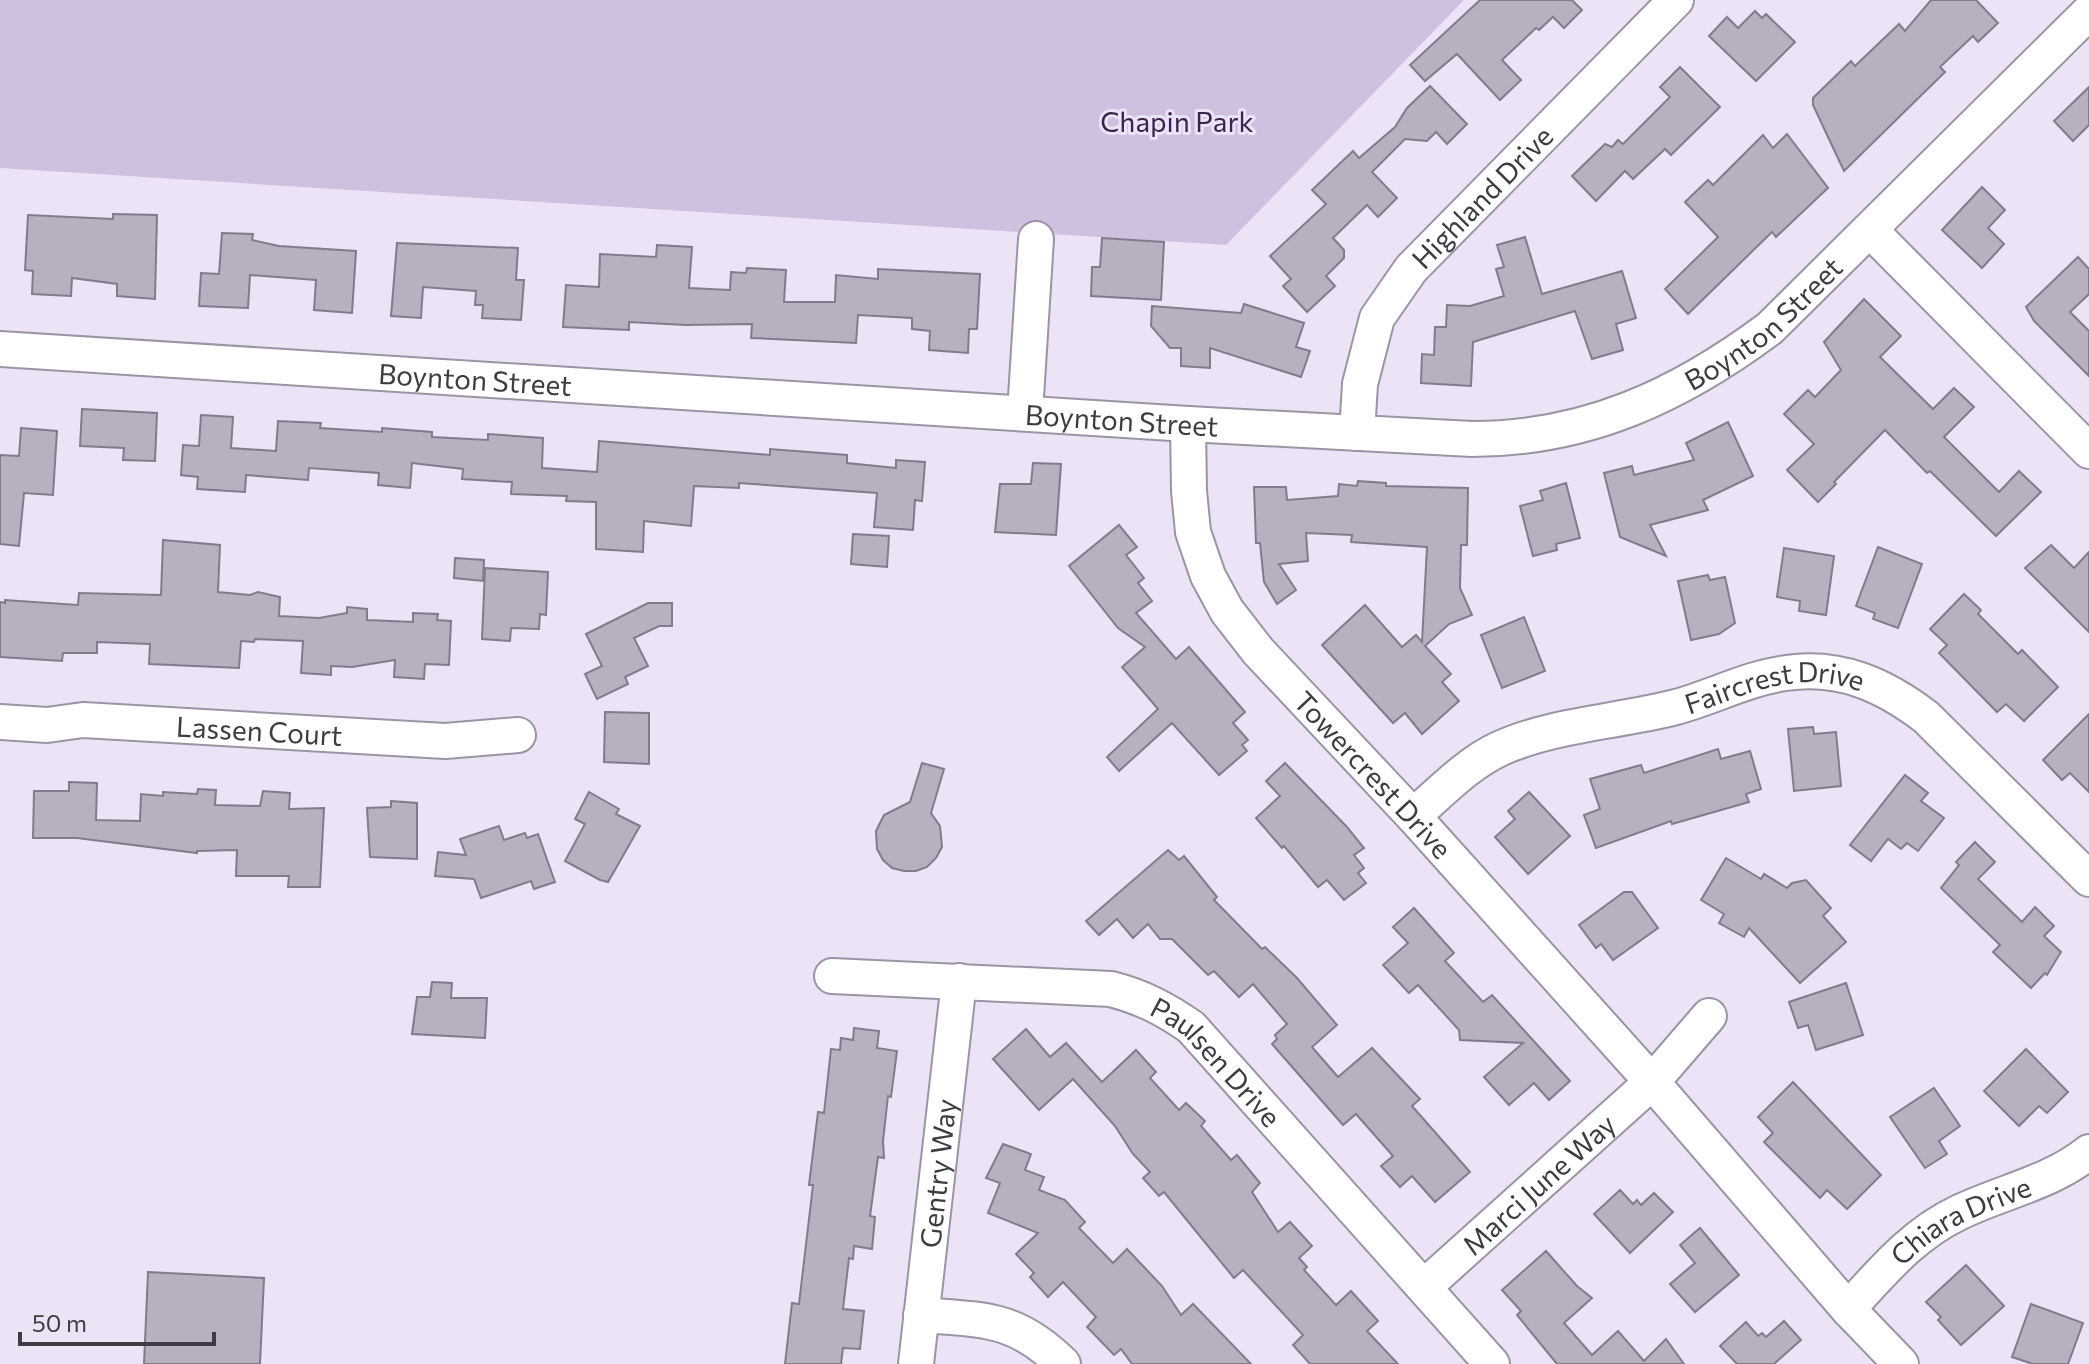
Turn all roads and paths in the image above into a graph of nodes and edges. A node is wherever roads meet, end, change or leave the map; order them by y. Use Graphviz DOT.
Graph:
graph roads {
  1 [pos="1676,0"];
  2 [pos="2089,12"];
  3 [pos="1870,230"];
  4 [pos="1036,239"];
  5 [pos="0,349"];
  6 [pos="1025,413"];
  7 [pos="1188,424"];
  8 [pos="1357,433"];
  9 [pos="2089,451"];
  10 [pos="0,722"];
  11 [pos="518,735"];
  12 [pos="1413,816"];
  13 [pos="2089,879"];
  14 [pos="832,976"];
  15 [pos="959,981"];
  16 [pos="1709,1016"];
  17 [pos="1652,1082"];
  18 [pos="2089,1152"];
  19 [pos="1424,1287"];
  20 [pos="1848,1309"];
  21 [pos="921,1315"];
  22 [pos="916,1364"];
  23 [pos="1063,1364"];
  24 [pos="1492,1364"];
  25 [pos="1901,1364"];
  1 -- 8 [label="street, Highland Drive"];
  2 -- 3 [label="street, Boynton Street"];
  3 -- 8 [label="street, Boynton Street"];
  3 -- 9 [label="street"];
  4 -- 6 [label="street"];
  5 -- 6 [label="street, Boynton Street"];
  6 -- 7 [label="street, Boynton Street"];
  7 -- 8 [label="street, Boynton Street"];
  7 -- 12 [label="street, Towercrest Drive"];
  10 -- 11 [label="street, Lassen Court"];
  12 -- 13 [label="street, Faircrest Drive"];
  12 -- 17 [label="street, Towercrest Drive"];
  14 -- 15 [label="street, Paulsen Drive"];
  15 -- 19 [label="street, Paulsen Drive"];
  15 -- 21 [label="street, Gentry Way"];
  16 -- 17 [label="street"];
  17 -- 19 [label="street, Marci June Way"];
  17 -- 20 [label="street, Towercrest Drive"];
  18 -- 20 [label="street, Chiara Drive"];
  19 -- 24 [label="street, Paulsen Drive"];
  20 -- 25 [label="street, Towercrest Drive"];
  21 -- 22 [label="street, Gentry Way"];
  21 -- 23 [label="street"];
}
